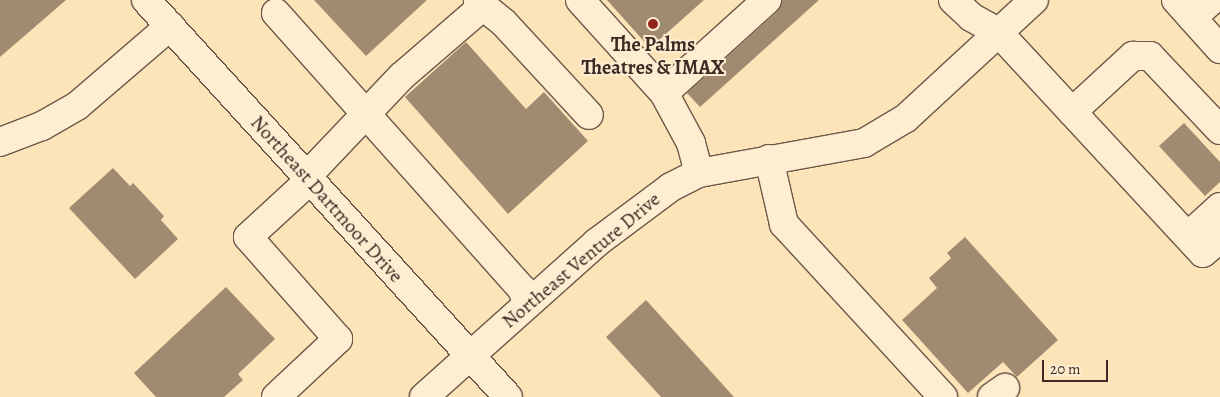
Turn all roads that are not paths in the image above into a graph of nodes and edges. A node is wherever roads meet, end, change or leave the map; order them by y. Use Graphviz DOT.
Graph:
graph roads {
  1 [pos="146,0"];
  2 [pos="580,0"];
  3 [pos="767,0"];
  4 [pos="954,0"];
  5 [pos="1034,0"];
  6 [pos="481,3"];
  7 [pos="1193,6"];
  8 [pos="276,14"];
  9 [pos="170,26"];
  10 [pos="998,32"];
  11 [pos="1220,49"];
  12 [pos="1177,84"];
  13 [pos="664,93"];
  14 [pos="1072,112"];
  15 [pos="367,113"];
  16 [pos="589,114"];
  17 [pos="1220,130"];
  18 [pos="0,142"];
  19 [pos="1220,143"];
  20 [pos="769,159"];
  21 [pos="699,173"];
  22 [pos="308,178"];
  23 [pos="1220,207"];
  24 [pos="1204,242"];
  25 [pos="527,302"];
  26 [pos="470,355"];
  27 [pos="276,397"];
  28 [pos="424,397"];
  29 [pos="508,397"];
  30 [pos="943,397"];
  1 -- 9 [label="street, Northeast Dartmoor Drive"];
  2 -- 13 [label="street"];
  3 -- 13 [label="street"];
  4 -- 10 [label="street"];
  5 -- 10 [label="street, Northeast Venture Drive"];
  6 -- 15 [label="street"];
  6 -- 16 [label="street"];
  7 -- 11 [label="street"];
  8 -- 15 [label="street"];
  9 -- 18 [label="street"];
  9 -- 22 [label="street, Northeast Dartmoor Drive"];
  10 -- 14 [label="street"];
  10 -- 20 [label="street, Northeast Venture Drive"];
  12 -- 14 [label="street"];
  12 -- 17 [label="street"];
  12 -- 19 [label="street"];
  13 -- 21 [label="street"];
  14 -- 24 [label="street"];
  15 -- 22 [label="street"];
  15 -- 25 [label="street"];
  20 -- 21 [label="street, Northeast Venture Drive"];
  20 -- 30 [label="street"];
  21 -- 25 [label="street, Northeast Venture Drive"];
  22 -- 26 [label="street, Northeast Dartmoor Drive"];
  22 -- 27 [label="street"];
  23 -- 24 [label="street"];
  25 -- 26 [label="street, Northeast Venture Drive"];
  26 -- 28 [label="street, Northeast Venture Drive"];
  26 -- 29 [label="street, Northeast Dartmoor Drive"];
}
